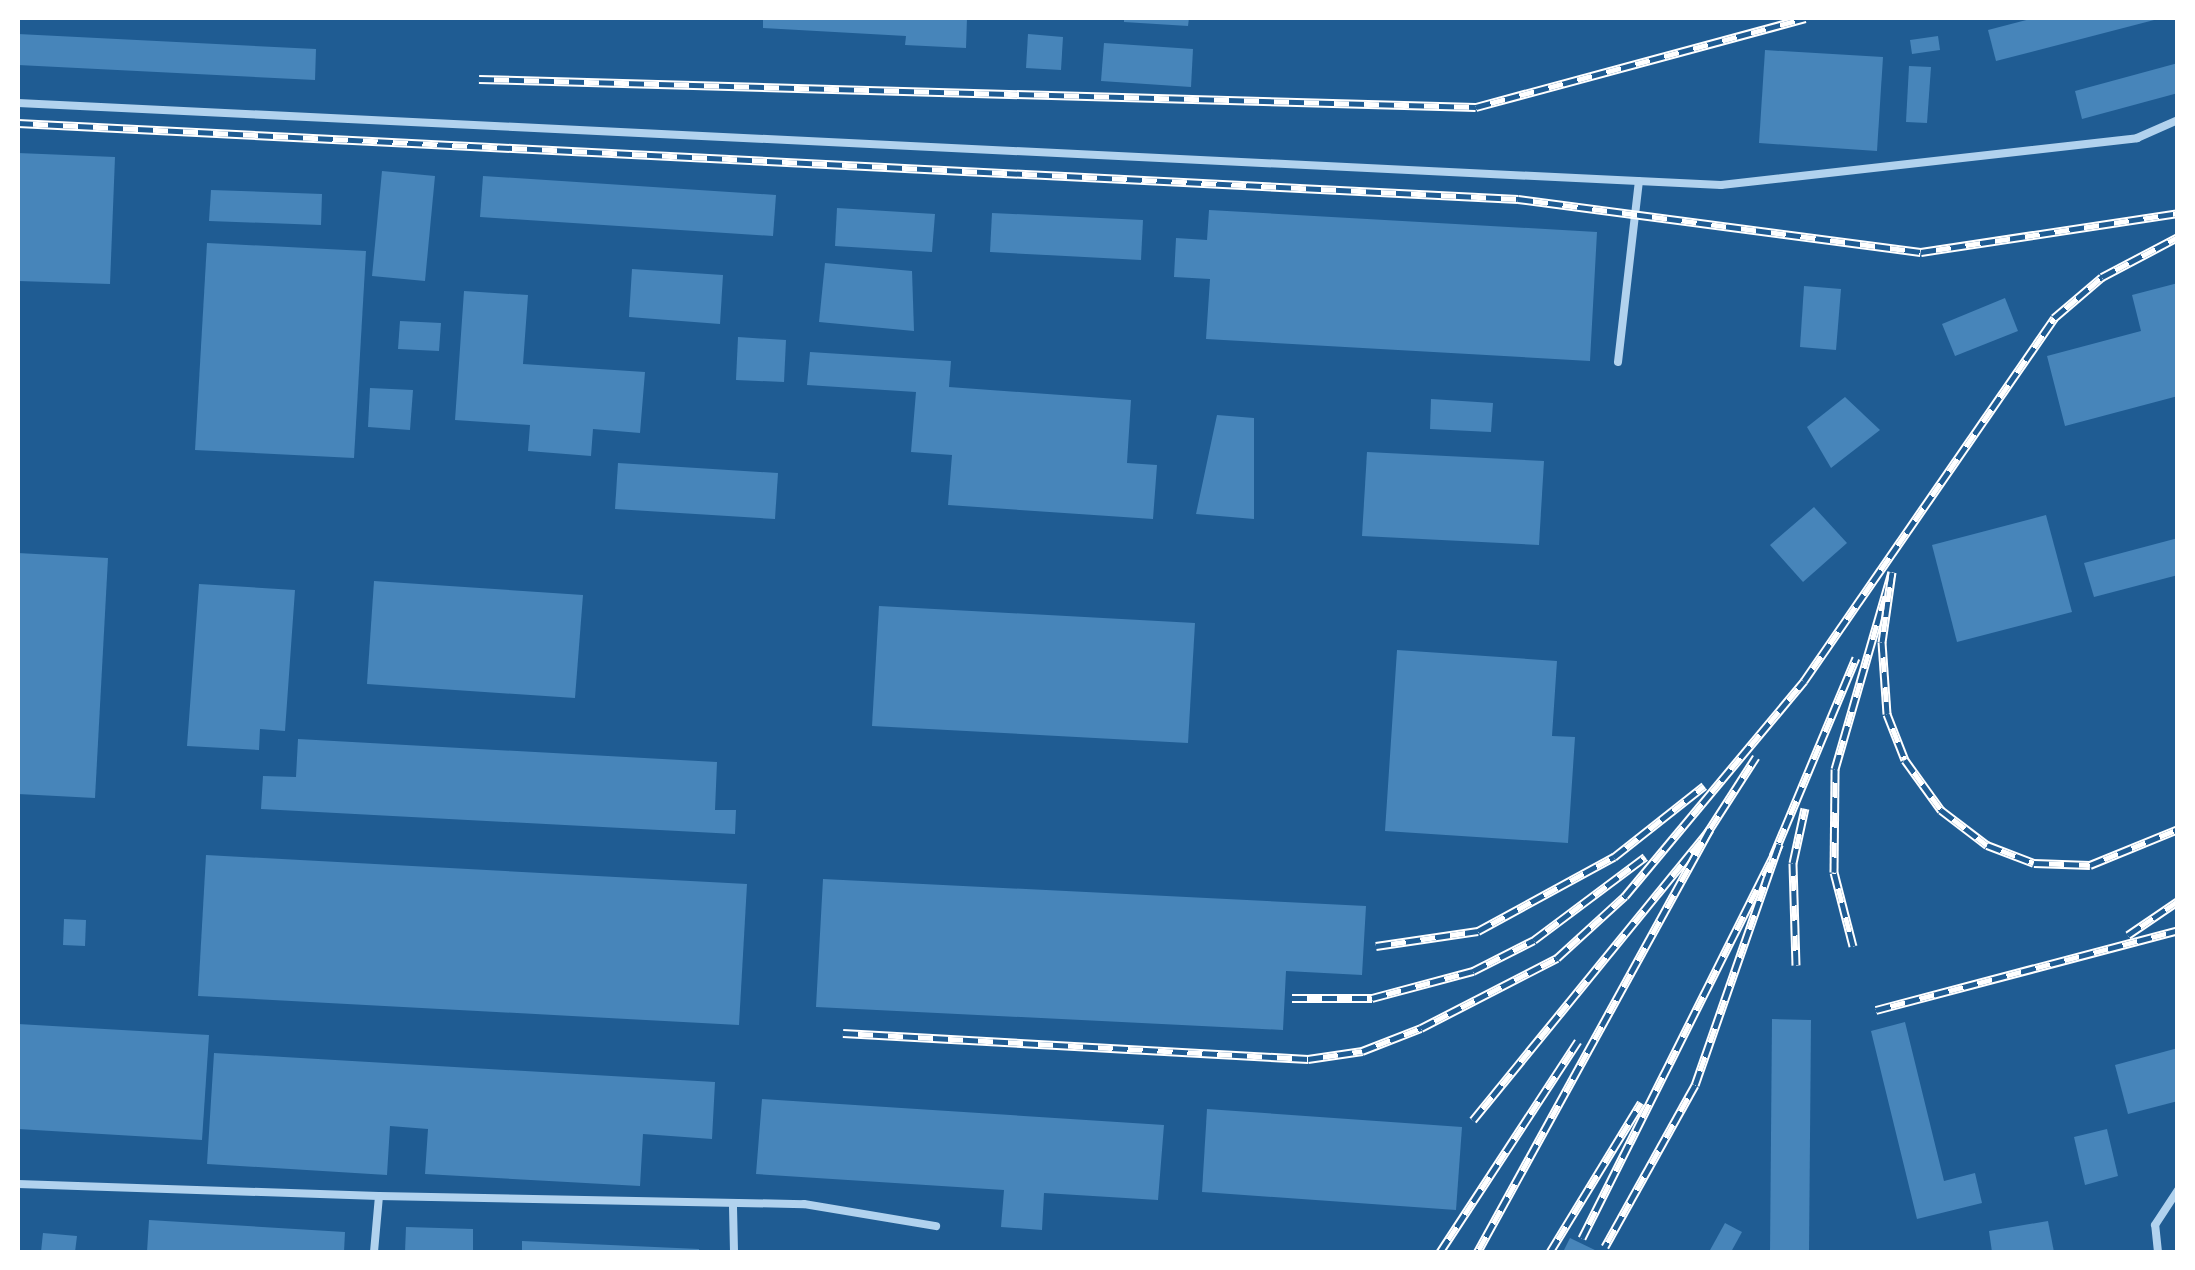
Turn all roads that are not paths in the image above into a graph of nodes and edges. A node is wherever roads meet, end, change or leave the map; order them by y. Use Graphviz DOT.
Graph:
graph roads {
  1 [pos="18,103"];
  2 [pos="2178,120"];
  3 [pos="1639,181"];
  4 [pos="1618,362"];
  5 [pos="18,1184"];
  6 [pos="2178,1190"];
  7 [pos="378,1196"];
  8 [pos="734,1208"];
  9 [pos="936,1226"];
  10 [pos="374,1252"];
  11 [pos="734,1252"];
  12 [pos="2158,1252"];
  1 -- 3 [label="lane"];
  2 -- 3 [label="lane"];
  3 -- 4 [label="lane"];
  5 -- 7 [label="lane"];
  6 -- 12 [label="lane"];
  7 -- 8 [label="lane"];
  7 -- 10 [label="lane"];
  8 -- 9 [label="lane"];
  8 -- 11 [label="lane"];
}
